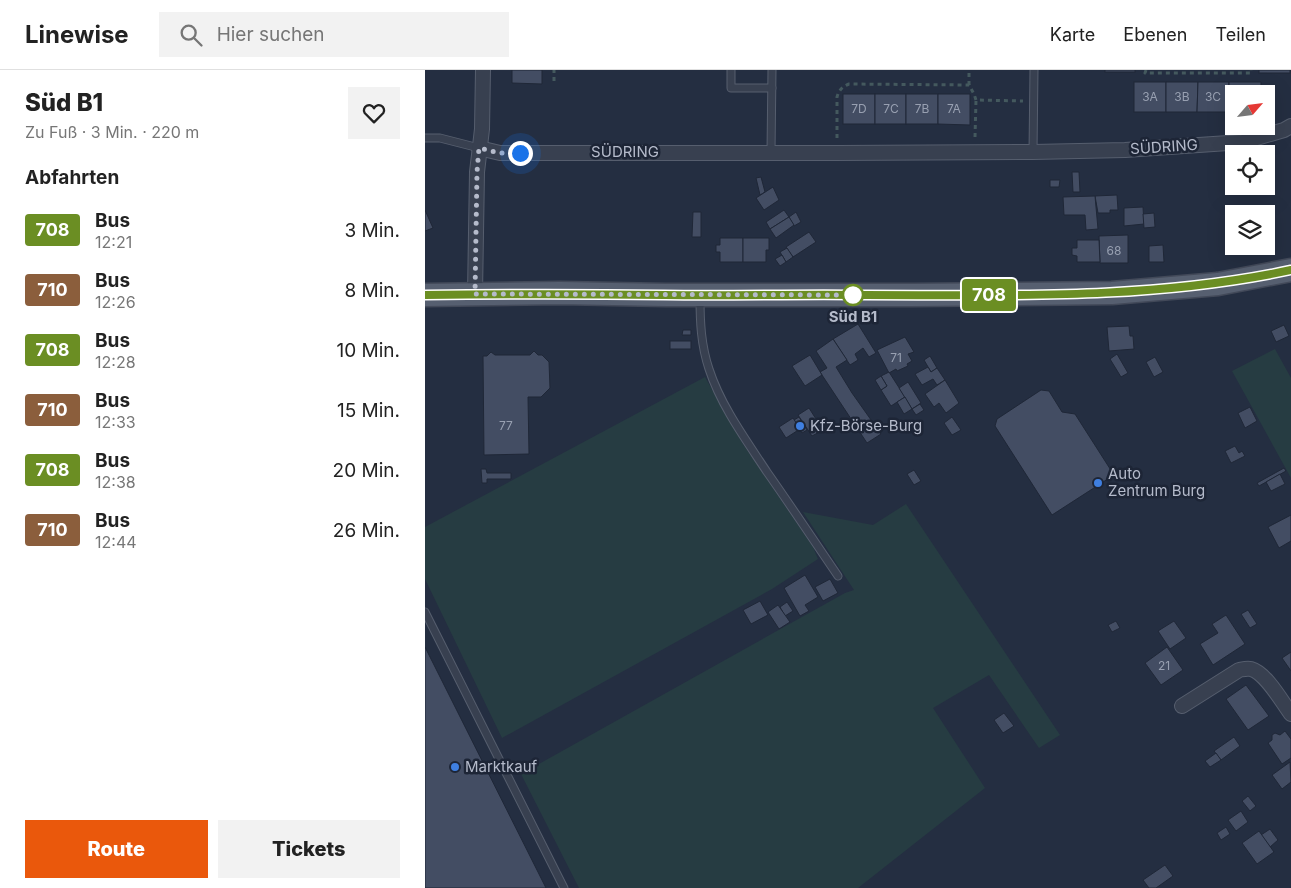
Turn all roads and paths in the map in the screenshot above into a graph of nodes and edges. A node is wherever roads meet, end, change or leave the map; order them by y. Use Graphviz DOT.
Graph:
graph roads {
  1 [pos="483,70"];
  2 [pos="554,70"];
  3 [pos="731,70"];
  4 [pos="772,70"];
  5 [pos="969,70"];
  6 [pos="1034,70"];
  7 [pos="1145,70"];
  8 [pos="1251,70"];
  9 [pos="554,82"];
  10 [pos="969,85"];
  11 [pos="772,88"];
  12 [pos="976,100"];
  13 [pos="1032,101"];
  14 [pos="1291,126"];
  15 [pos="425,138"];
  16 [pos="479,148"];
  17 [pos="771,152"];
  18 [pos="1033,152"];
  19 [pos="838,153"];
  20 [pos="975,153"];
  21 [pos="1291,270"];
  22 [pos="475,294"];
  23 [pos="425,295"];
  24 [pos="700,295"];
  25 [pos="838,576"];
  26 [pos="425,612"];
  27 [pos="1182,706"];
  28 [pos="1291,714"];
  29 [pos="564,888"];
  1 -- 16 [label="street"];
  2 -- 9 [label="path"];
  3 -- 11 [label="lane"];
  4 -- 11 [label="lane"];
  5 -- 10 [label="path"];
  6 -- 13 [label="lane"];
  7 -- 8 [label="path"];
  10 -- 12 [label="path"];
  10 -- 19 [label="path"];
  11 -- 17 [label="lane"];
  12 -- 13 [label="path"];
  12 -- 20 [label="path"];
  13 -- 18 [label="lane"];
  14 -- 18 [label="street, SÜDRING"];
  15 -- 16 [label="lane"];
  16 -- 17 [label="street, SÜDRING"];
  16 -- 22 [label="street"];
  17 -- 19 [label="street, SÜDRING"];
  18 -- 20 [label="street, SÜDRING"];
  19 -- 20 [label="street, SÜDRING"];
  21 -- 24 [label="main road"];
  22 -- 23 [label="main road"];
  22 -- 24 [label="main road"];
  24 -- 25 [label="lane"];
  26 -- 29 [label="lane"];
  27 -- 28 [label="street"];
}
